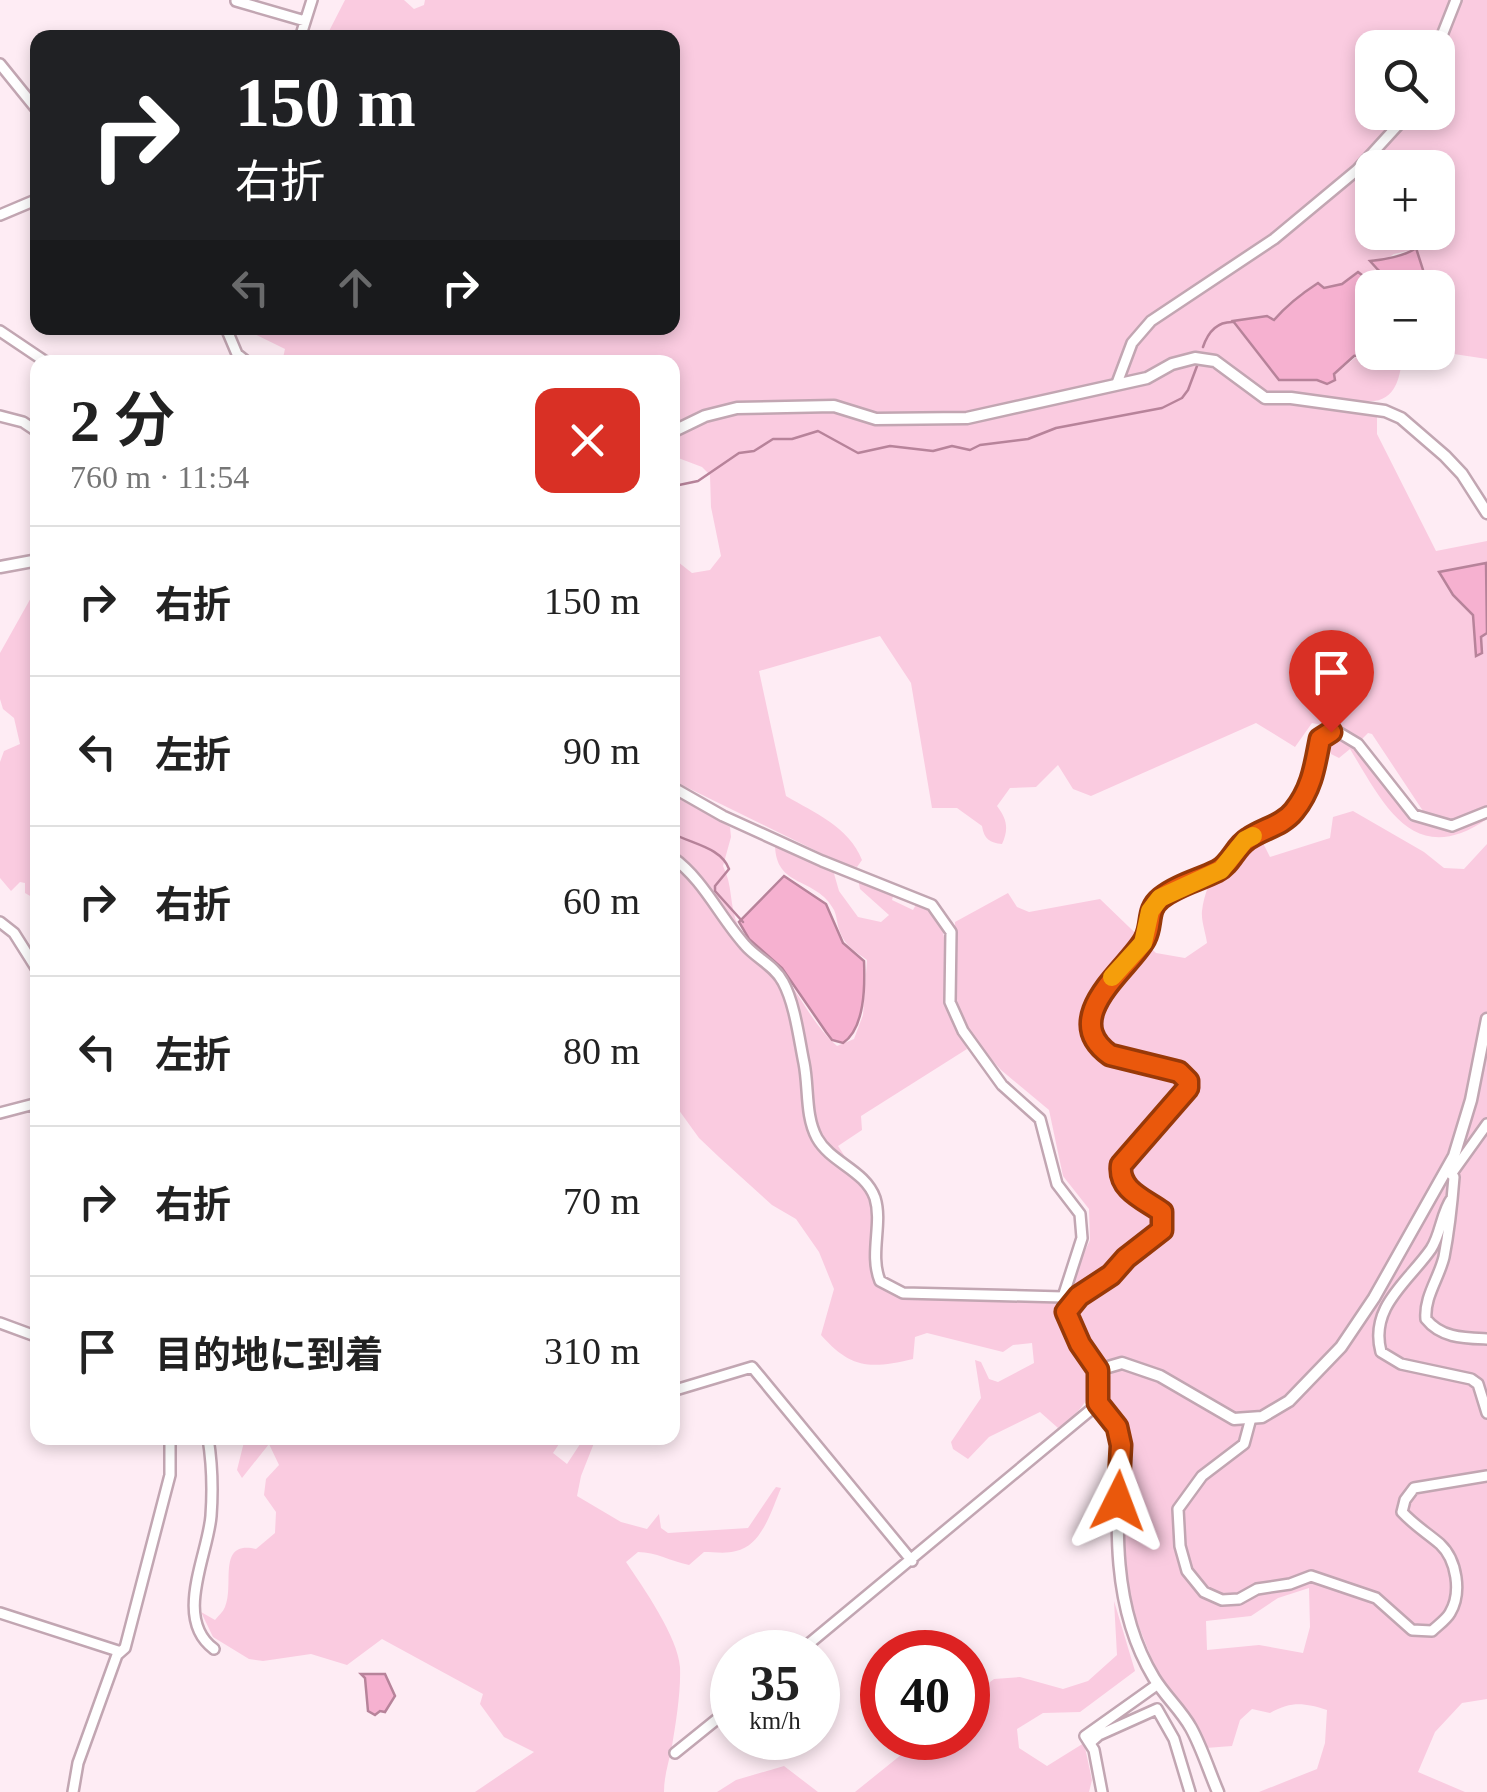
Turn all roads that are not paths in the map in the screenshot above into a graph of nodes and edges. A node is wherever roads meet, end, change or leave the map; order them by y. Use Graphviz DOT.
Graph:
graph roads {
  1 [pos="236,0"];
  2 [pos="312,0"];
  3 [pos="1456,0"];
  4 [pos="305,21"];
  5 [pos="302,30"];
  6 [pos="1444,30"];
  7 [pos="0,64"];
  8 [pos="30,102"];
  9 [pos="1394,130"];
  10 [pos="30,202"];
  11 [pos="0,214"];
  12 [pos="0,331"];
  13 [pos="36,355"];
  14 [pos="1117,382"];
  15 [pos="0,416"];
  16 [pos="30,427"];
  17 [pos="680,428"];
  18 [pos="1487,513"];
  19 [pos="30,561"];
  20 [pos="0,566"];
  21 [pos="680,792"];
  22 [pos="1487,812"];
  23 [pos="680,864"];
  24 [pos="0,922"];
  25 [pos="30,958"];
  26 [pos="1487,1020"];
  27 [pos="30,1106"];
  28 [pos="0,1113"];
  29 [pos="1487,1124"];
  30 [pos="1449,1171"];
  31 [pos="1452,1198"];
  32 [pos="1063,1297"];
  33 [pos="1066,1312"];
  34 [pos="0,1323"];
  35 [pos="30,1330"];
  36 [pos="1487,1339"];
  37 [pos="1098,1370"];
  38 [pos="680,1390"];
  39 [pos="1098,1403"];
  40 [pos="1487,1413"];
  41 [pos="1251,1418"];
  42 [pos="170,1445"];
  43 [pos="209,1445"];
  44 [pos="1487,1476"];
  45 [pos="912,1561"];
  46 [pos="0,1613"];
  47 [pos="826,1630"];
  48 [pos="214,1649"];
  49 [pos="118,1651"];
  50 [pos="1158,1684"];
  51 [pos="710,1724"];
  52 [pos="1090,1743"];
  53 [pos="675,1753"];
  54 [pos="73,1792"];
  55 [pos="1102,1792"];
  56 [pos="1190,1792"];
  57 [pos="1218,1792"];
  1 -- 4 [label="street"];
  2 -- 4 [label="street"];
  3 -- 6 [label="street"];
  4 -- 5 [label="street"];
  7 -- 8 [label="street"];
  9 -- 14 [label="street"];
  10 -- 11 [label="street"];
  12 -- 13 [label="street"];
  14 -- 17 [label="street"];
  14 -- 18 [label="street"];
  15 -- 16 [label="street"];
  19 -- 20 [label="street"];
  21 -- 32 [label="street"];
  22 -- 33 [label="street"];
  23 -- 32 [label="street"];
  24 -- 25 [label="street"];
  26 -- 30 [label="street"];
  27 -- 28 [label="street"];
  29 -- 30 [label="street"];
  30 -- 31 [label="street"];
  30 -- 41 [label="street"];
  31 -- 36 [label="street"];
  31 -- 40 [label="street"];
  32 -- 33 [label="street"];
  33 -- 37 [label="street"];
  34 -- 35 [label="street"];
  37 -- 39 [label="street"];
  37 -- 41 [label="street"];
  38 -- 45 [label="street"];
  39 -- 45 [label="street"];
  39 -- 50 [label="street"];
  41 -- 44 [label="street"];
  42 -- 49 [label="street"];
  43 -- 48 [label="street"];
  45 -- 47 [label="street"];
  46 -- 49 [label="street"];
  49 -- 54 [label="street"];
  50 -- 52 [label="street"];
  50 -- 57 [label="street"];
  51 -- 53 [label="street"];
  52 -- 55 [label="street"];
  52 -- 56 [label="street"];
}
